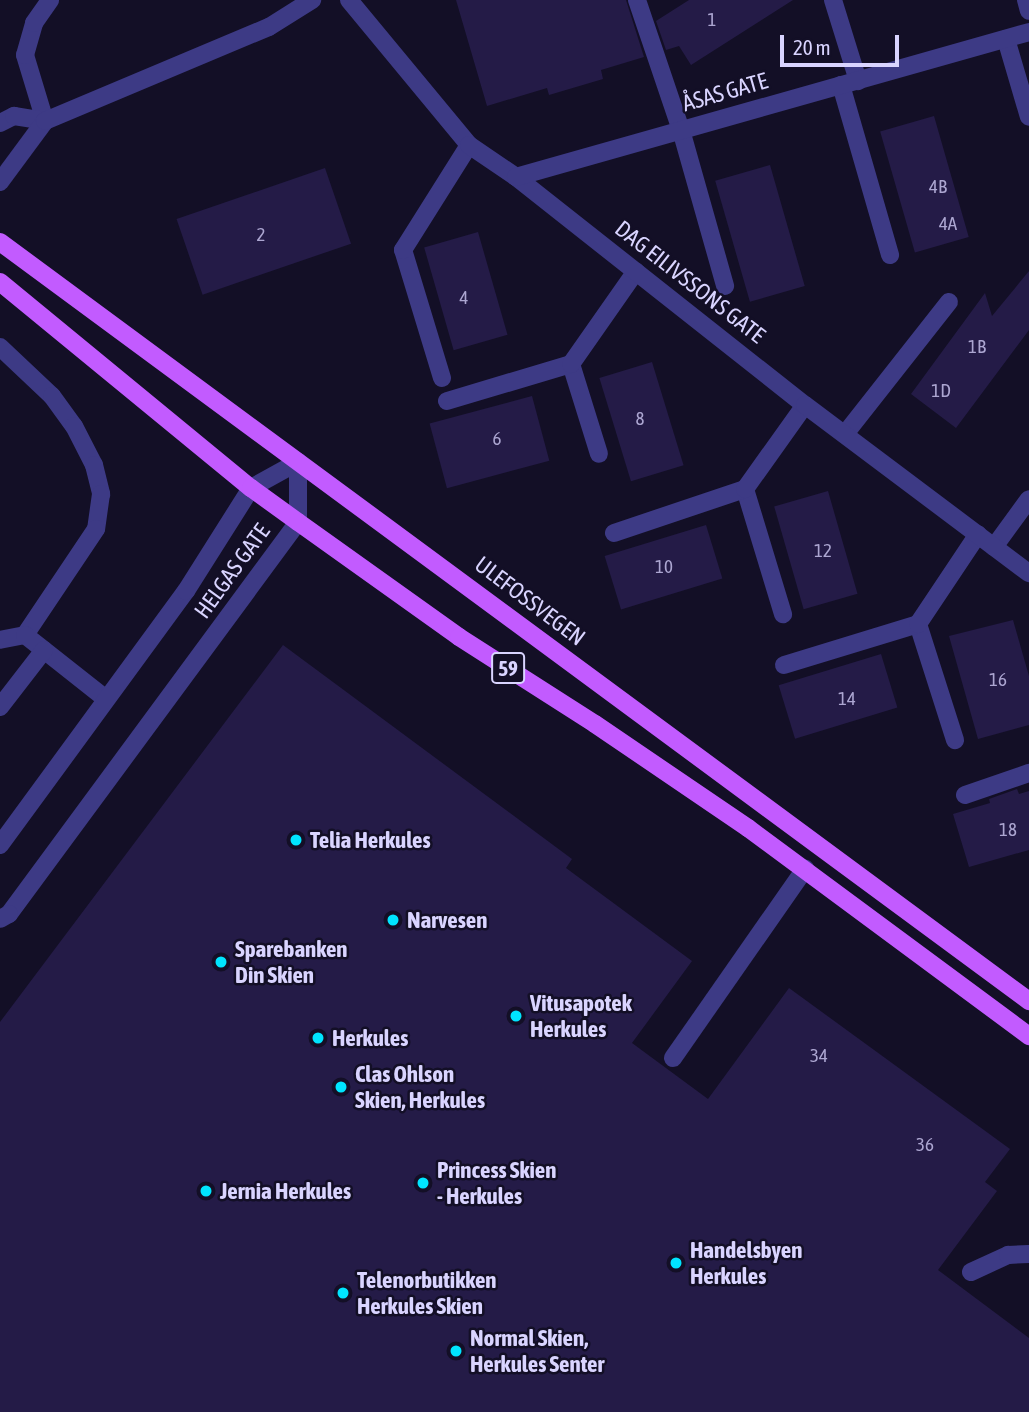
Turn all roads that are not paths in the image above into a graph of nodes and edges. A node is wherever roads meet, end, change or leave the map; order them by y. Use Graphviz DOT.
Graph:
graph roads {
  1 [pos="50,0"];
  2 [pos="312,0"];
  3 [pos="349,0"];
  4 [pos="637,0"];
  5 [pos="833,0"];
  6 [pos="1026,0"];
  7 [pos="1029,11"];
  8 [pos="1029,32"];
  9 [pos="1006,39"];
  10 [pos="850,83"];
  11 [pos="1029,117"];
  12 [pos="45,121"];
  13 [pos="0,123"];
  14 [pos="681,130"];
  15 [pos="469,145"];
  16 [pos="516,177"];
  17 [pos="0,182"];
  18 [pos="0,242"];
  19 [pos="890,255"];
  20 [pos="636,271"];
  21 [pos="0,282"];
  22 [pos="725,286"];
  23 [pos="949,302"];
  24 [pos="0,347"];
  25 [pos="571,363"];
  26 [pos="442,378"];
  27 [pos="447,401"];
  28 [pos="805,405"];
  29 [pos="845,435"];
  30 [pos="598,454"];
  31 [pos="298,462"];
  32 [pos="251,488"];
  33 [pos="745,489"];
  34 [pos="1029,499"];
  35 [pos="298,522"];
  36 [pos="614,533"];
  37 [pos="978,534"];
  38 [pos="994,547"];
  39 [pos="1029,573"];
  40 [pos="783,614"];
  41 [pos="918,624"];
  42 [pos="24,635"];
  43 [pos="0,640"];
  44 [pos="44,650"];
  45 [pos="784,665"];
  46 [pos="106,699"];
  47 [pos="0,707"];
  48 [pos="955,740"];
  49 [pos="1029,773"];
  50 [pos="965,795"];
  51 [pos="0,845"];
  52 [pos="805,869"];
  53 [pos="0,919"];
  54 [pos="1029,1001"];
  55 [pos="1029,1036"];
  56 [pos="673,1058"];
  57 [pos="1029,1254"];
  58 [pos="971,1272"];
  1 -- 12 [label="street"];
  2 -- 12 [label="street"];
  3 -- 15 [label="street, DAG EILIVSSONS GATE"];
  4 -- 14 [label="street"];
  5 -- 10 [label="street"];
  6 -- 7 [label="street"];
  8 -- 9 [label="street, ÅSAS GATE"];
  9 -- 10 [label="street, ÅSAS GATE"];
  9 -- 11 [label="street"];
  10 -- 14 [label="street, ÅSAS GATE"];
  10 -- 19 [label="street"];
  12 -- 13 [label="street"];
  12 -- 17 [label="street"];
  14 -- 16 [label="street, ÅSAS GATE"];
  14 -- 22 [label="street"];
  15 -- 16 [label="street, DAG EILIVSSONS GATE"];
  15 -- 26 [label="street"];
  16 -- 20 [label="street, DAG EILIVSSONS GATE"];
  18 -- 31 [label="main road, ULEFOSSVEGEN / 59"];
  20 -- 25 [label="street"];
  20 -- 28 [label="street, DAG EILIVSSONS GATE"];
  21 -- 32 [label="main road, 59"];
  23 -- 29 [label="street"];
  24 -- 42 [label="street"];
  25 -- 27 [label="street"];
  25 -- 30 [label="street"];
  28 -- 29 [label="street, DAG EILIVSSONS GATE"];
  28 -- 33 [label="street"];
  29 -- 37 [label="street, DAG EILIVSSONS GATE"];
  31 -- 32 [label="street, HELGAS GATE"];
  31 -- 35 [label="street, HELGAS GATE"];
  31 -- 54 [label="main road, ULEFOSSVEGEN / 59"];
  32 -- 35 [label="main road, 59"];
  32 -- 46 [label="street, HELGAS GATE"];
  33 -- 36 [label="street"];
  33 -- 40 [label="street"];
  34 -- 38 [label="street"];
  35 -- 52 [label="main road, 59"];
  35 -- 53 [label="street, HELGAS GATE"];
  37 -- 38 [label="street, DAG EILIVSSONS GATE"];
  37 -- 41 [label="street"];
  38 -- 39 [label="street, DAG EILIVSSONS GATE"];
  41 -- 45 [label="street"];
  41 -- 48 [label="street"];
  42 -- 43 [label="street"];
  42 -- 44 [label="street"];
  44 -- 46 [label="street"];
  44 -- 47 [label="street"];
  46 -- 51 [label="street, HELGAS GATE"];
  49 -- 50 [label="street"];
  52 -- 55 [label="main road, 59"];
  52 -- 56 [label="street"];
  57 -- 58 [label="street"];
}
